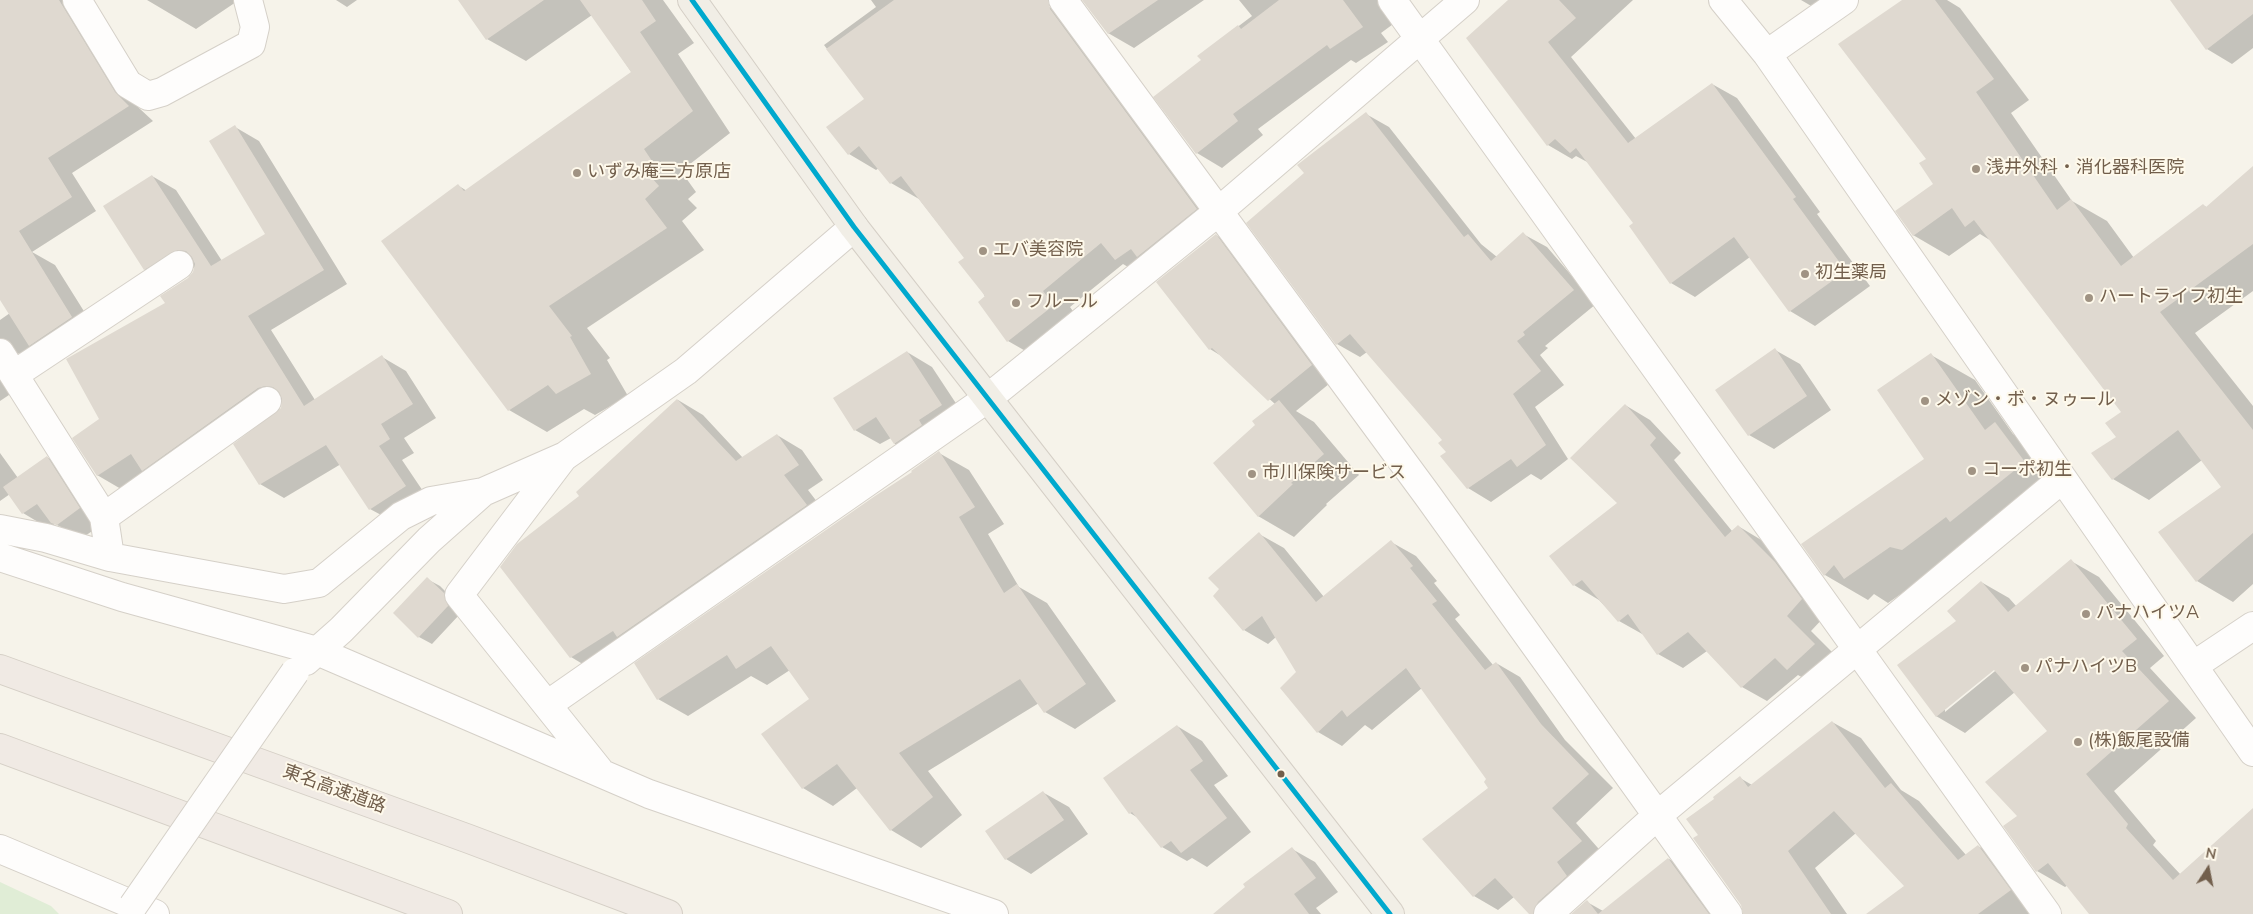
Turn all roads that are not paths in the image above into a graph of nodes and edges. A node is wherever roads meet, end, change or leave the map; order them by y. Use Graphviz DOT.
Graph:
graph roads {
  1 [pos="77,0"];
  2 [pos="248,0"];
  3 [pos="692,0"];
  4 [pos="1063,0"];
  5 [pos="1392,0"];
  6 [pos="1465,0"];
  7 [pos="1723,0"];
  8 [pos="1844,0"];
  9 [pos="1421,39"];
  10 [pos="1767,54"];
  11 [pos="1219,211"];
  12 [pos="854,227"];
  13 [pos="179,265"];
  14 [pos="7,364"];
  15 [pos="988,398"];
  16 [pos="267,401"];
  17 [pos="565,456"];
  18 [pos="2062,479"];
  19 [pos="483,492"];
  20 [pos="104,517"];
  21 [pos="0,529"];
  22 [pos="0,556"];
  23 [pos="110,557"];
  24 [pos="2253,626"];
  25 [pos="316,650"];
  26 [pos="1857,650"];
  27 [pos="2193,666"];
  28 [pos="0,669"];
  29 [pos="547,705"];
  30 [pos="0,748"];
  31 [pos="2253,752"];
  32 [pos="602,774"];
  33 [pos="1658,815"];
  34 [pos="0,849"];
  35 [pos="138,911"];
  36 [pos="448,914"];
  37 [pos="668,914"];
  38 [pos="994,914"];
  39 [pos="1390,914"];
  40 [pos="1548,914"];
  41 [pos="1728,914"];
  42 [pos="2048,914"];
  1 -- 2 [label="street"];
  3 -- 12 [label="main road"];
  4 -- 11 [label="street"];
  5 -- 9 [label="street"];
  6 -- 9 [label="street"];
  7 -- 10 [label="street"];
  8 -- 10 [label="street"];
  9 -- 11 [label="street"];
  9 -- 26 [label="street"];
  10 -- 18 [label="street"];
  11 -- 15 [label="street"];
  11 -- 33 [label="street"];
  12 -- 15 [label="main road"];
  12 -- 17 [label="street"];
  13 -- 14 [label="street"];
  14 -- 20 [label="street"];
  15 -- 29 [label="street"];
  15 -- 39 [label="main road"];
  16 -- 20 [label="street"];
  17 -- 19 [label="street"];
  17 -- 29 [label="street"];
  18 -- 26 [label="street"];
  18 -- 27 [label="street"];
  19 -- 23 [label="street"];
  19 -- 25 [label="street"];
  20 -- 23 [label="street"];
  21 -- 23 [label="street"];
  22 -- 25 [label="street"];
  24 -- 27 [label="street"];
  25 -- 32 [label="street"];
  25 -- 35 [label="street, bridge"];
  26 -- 33 [label="street"];
  26 -- 42 [label="street"];
  27 -- 31 [label="street"];
  28 -- 37 [label="highway, 東名高速道路"];
  29 -- 32 [label="street"];
  30 -- 36 [label="highway"];
  32 -- 38 [label="street"];
  33 -- 40 [label="street"];
  33 -- 41 [label="street"];
  34 -- 35 [label="street"];
}
